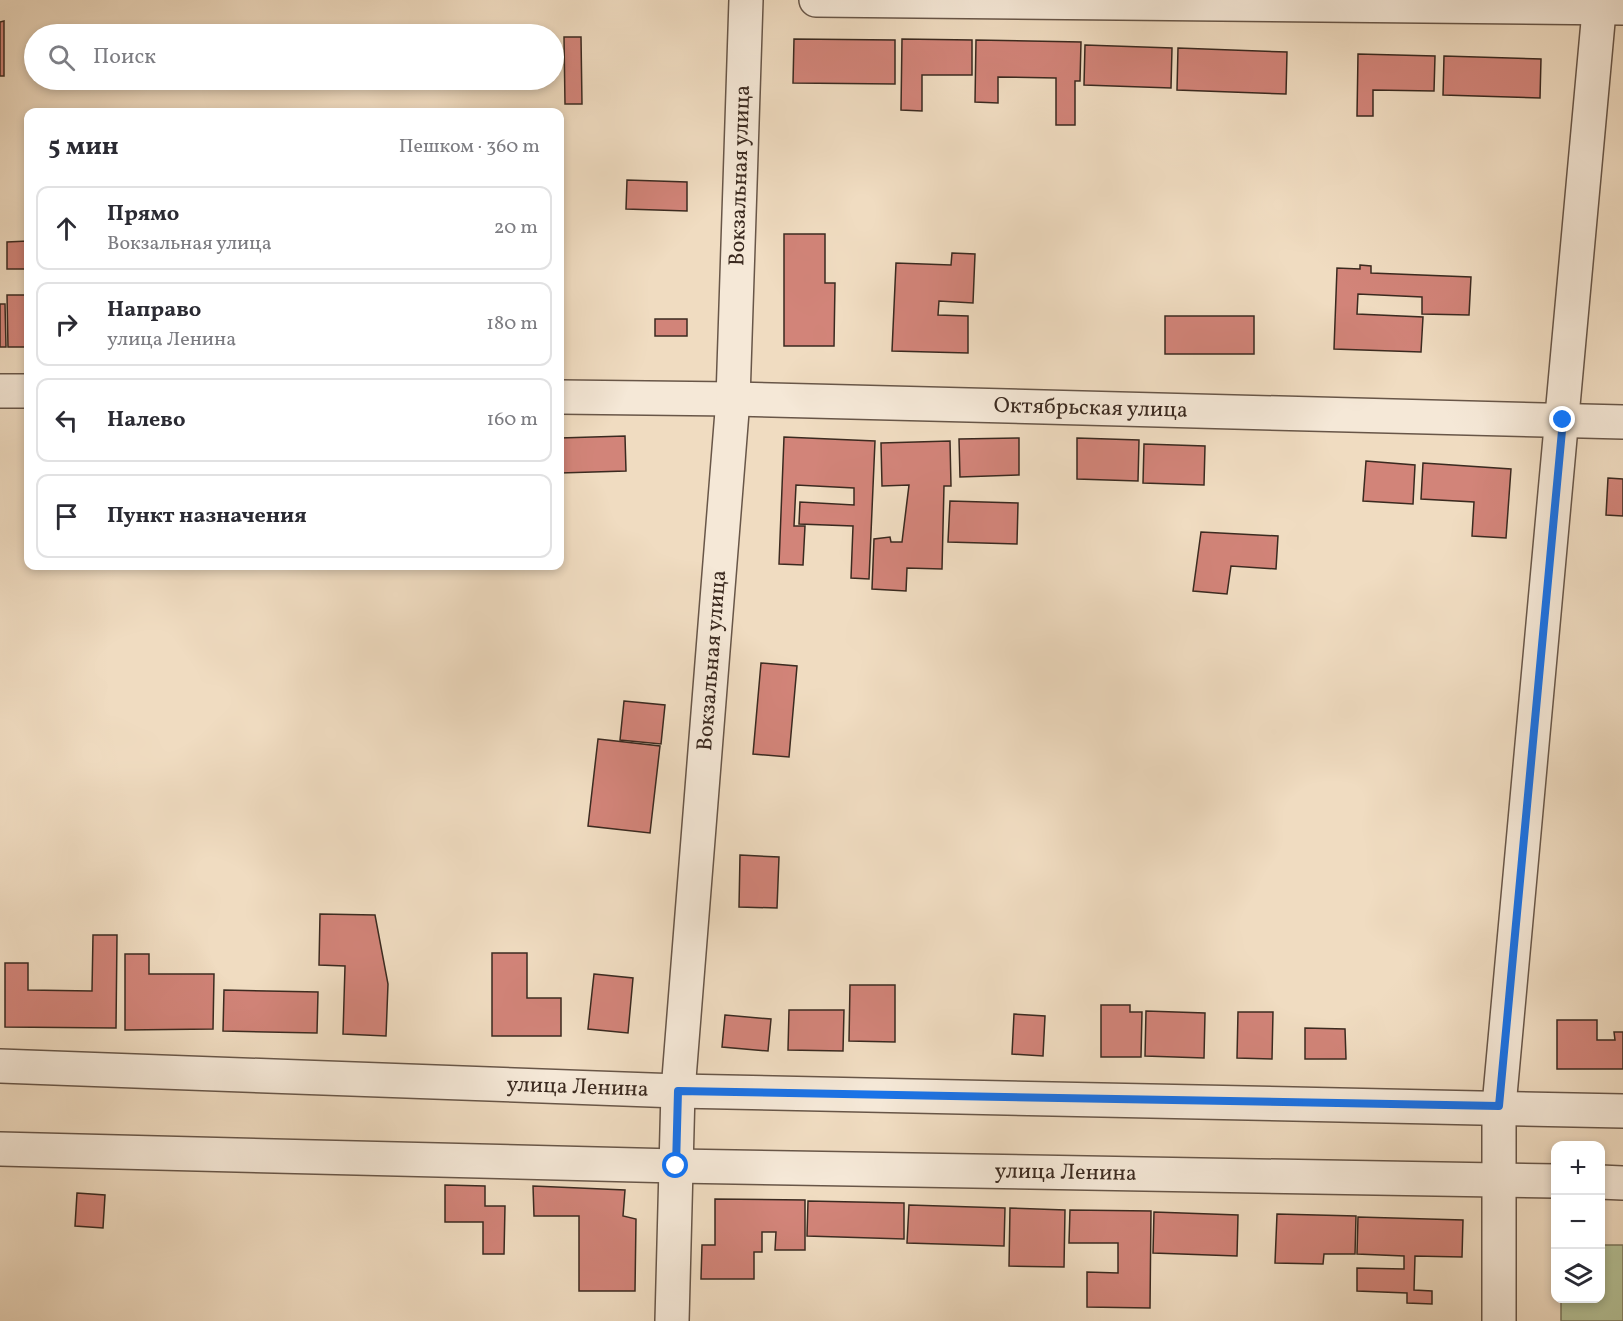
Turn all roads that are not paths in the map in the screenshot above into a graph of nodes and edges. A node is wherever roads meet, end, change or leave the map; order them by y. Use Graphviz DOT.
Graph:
graph roads {
  1 [pos="746,0"];
  2 [pos="816,0"];
  3 [pos="1607,6"];
  4 [pos="0,391"];
  5 [pos="24,391"];
  6 [pos="564,397"];
  7 [pos="733,399"];
  8 [pos="1563,420"];
  9 [pos="1623,422"];
  10 [pos="0,1066"];
  11 [pos="678,1091"];
  12 [pos="1499,1106"];
  13 [pos="1623,1111"];
  14 [pos="0,1149"];
  15 [pos="676,1166"];
  16 [pos="1499,1180"];
  17 [pos="1551,1181"];
  18 [pos="1605,1182"];
  19 [pos="1623,1183"];
  20 [pos="672,1321"];
  21 [pos="1498,1321"];
  1 -- 7 [label="street, Вокзальная улица"];
  2 -- 3 [label="street"];
  3 -- 8 [label="street"];
  4 -- 5 [label="street"];
  6 -- 7 [label="street, Октябрьская улица"];
  7 -- 8 [label="street, Октябрьская улица"];
  7 -- 11 [label="street, Вокзальная улица"];
  8 -- 9 [label="street, Октябрьская улица"];
  8 -- 12 [label="street"];
  10 -- 11 [label="street, улица Ленина"];
  11 -- 12 [label="street, улица Ленина"];
  11 -- 15 [label="street, Вокзальная улица"];
  12 -- 13 [label="street, улица Ленина"];
  12 -- 16 [label="street"];
  14 -- 15 [label="street, улица Ленина"];
  15 -- 16 [label="street, улица Ленина"];
  15 -- 20 [label="street, Вокзальная улица"];
  16 -- 17 [label="street, улица Ленина"];
  16 -- 21 [label="street"];
  18 -- 19 [label="street"];
}
